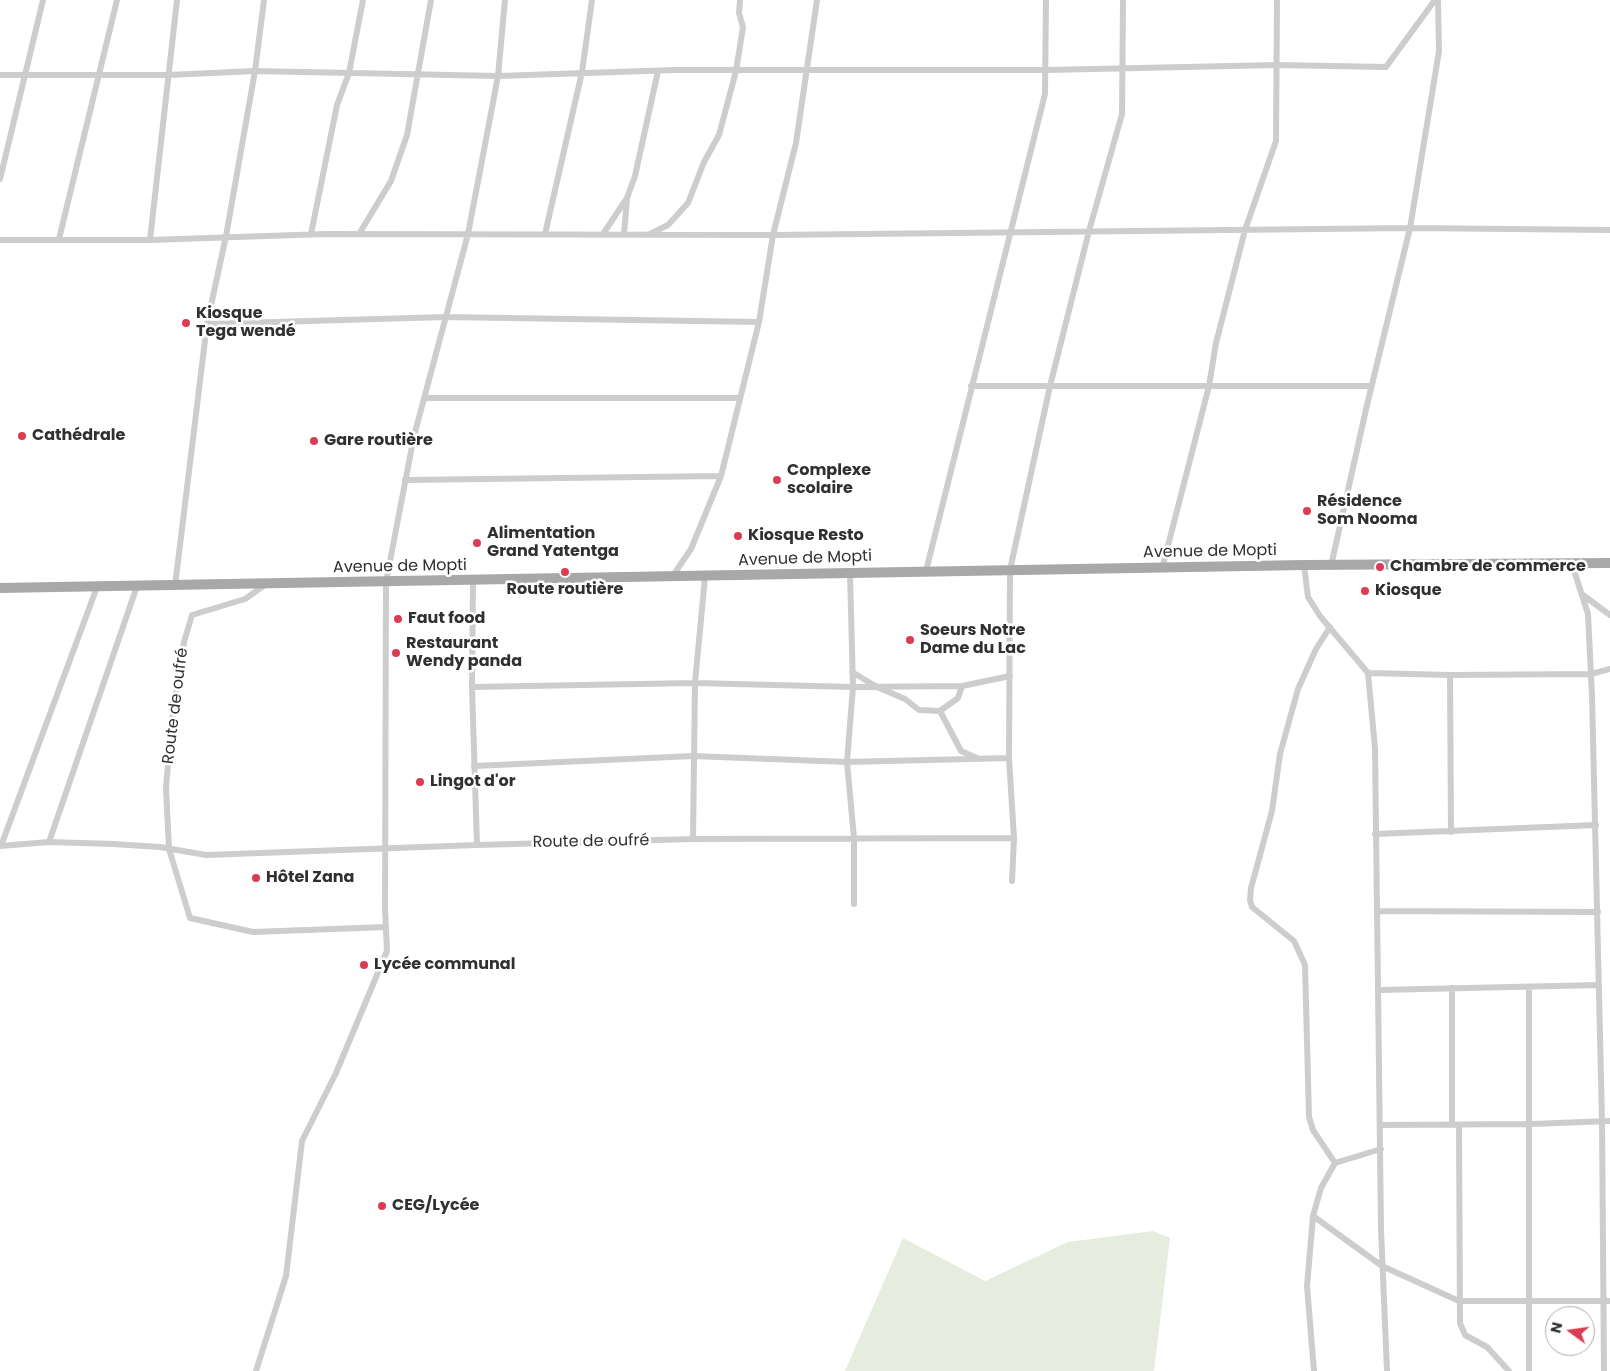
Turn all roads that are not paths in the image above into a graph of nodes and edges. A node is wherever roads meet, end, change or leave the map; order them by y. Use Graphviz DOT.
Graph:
graph roads {
  1 [pos="43,0"];
  2 [pos="117,0"];
  3 [pos="177,0"];
  4 [pos="264,0"];
  5 [pos="363,0"];
  6 [pos="432,0"];
  7 [pos="506,0"];
  8 [pos="592,0"];
  9 [pos="740,0"];
  10 [pos="817,0"];
  11 [pos="1046,0"];
  12 [pos="1123,0"];
  13 [pos="1277,0"];
  14 [pos="1437,0"];
  15 [pos="1277,65"];
  16 [pos="1122,68"];
  17 [pos="1046,70"];
  18 [pos="255,71"];
  19 [pos="658,71"];
  20 [pos="736,71"];
  21 [pos="807,71"];
  22 [pos="582,72"];
  23 [pos="349,73"];
  24 [pos="24,74"];
  25 [pos="418,74"];
  26 [pos="0,75"];
  27 [pos="168,75"];
  28 [pos="97,76"];
  29 [pos="498,76"];
  30 [pos="0,179"];
  31 [pos="627,198"];
  32 [pos="1410,228"];
  33 [pos="1245,230"];
  34 [pos="1610,230"];
  35 [pos="1089,231"];
  36 [pos="1011,232"];
  37 [pos="311,234"];
  38 [pos="359,234"];
  39 [pos="468,234"];
  40 [pos="545,234"];
  41 [pos="602,234"];
  42 [pos="624,234"];
  43 [pos="648,235"];
  44 [pos="773,235"];
  45 [pos="226,236"];
  46 [pos="59,239"];
  47 [pos="0,240"];
  48 [pos="150,240"];
  49 [pos="445,318"];
  50 [pos="759,322"];
  51 [pos="207,324"];
  52 [pos="971,386"];
  53 [pos="1050,386"];
  54 [pos="1209,386"];
  55 [pos="1371,386"];
  56 [pos="424,398"];
  57 [pos="740,398"];
  58 [pos="720,476"];
  59 [pos="405,480"];
  60 [pos="1610,563"];
  61 [pos="1572,564"];
  62 [pos="1304,565"];
  63 [pos="1331,566"];
  64 [pos="1162,569"];
  65 [pos="1010,570"];
  66 [pos="926,571"];
  67 [pos="850,572"];
  68 [pos="672,577"];
  69 [pos="705,577"];
  70 [pos="473,581"];
  71 [pos="386,582"];
  72 [pos="266,584"];
  73 [pos="137,586"];
  74 [pos="175,586"];
  75 [pos="97,587"];
  76 [pos="0,588"];
  77 [pos="1582,595"];
  78 [pos="1610,614"];
  79 [pos="1330,627"];
  80 [pos="1610,669"];
  81 [pos="852,672"];
  82 [pos="1368,673"];
  83 [pos="1592,674"];
  84 [pos="1010,676"];
  85 [pos="1450,676"];
  86 [pos="695,683"];
  87 [pos="962,686"];
  88 [pos="472,687"];
  89 [pos="853,687"];
  90 [pos="877,687"];
  91 [pos="940,711"];
  92 [pos="693,756"];
  93 [pos="1009,758"];
  94 [pos="979,759"];
  95 [pos="848,762"];
  96 [pos="474,766"];
  97 [pos="1596,825"];
  98 [pos="1451,832"];
  99 [pos="1375,834"];
  100 [pos="854,838"];
  101 [pos="1014,838"];
  102 [pos="693,839"];
  103 [pos="49,842"];
  104 [pos="478,845"];
  105 [pos="0,846"];
  106 [pos="169,849"];
  107 [pos="385,849"];
  108 [pos="1012,881"];
  109 [pos="854,904"];
  110 [pos="1377,911"];
  111 [pos="1598,912"];
  112 [pos="386,926"];
  113 [pos="1599,985"];
  114 [pos="1529,987"];
  115 [pos="1452,988"];
  116 [pos="1378,990"];
  117 [pos="1602,1121"];
  118 [pos="1610,1121"];
  119 [pos="1531,1124"];
  120 [pos="1381,1125"];
  121 [pos="1456,1125"];
  122 [pos="1380,1149"];
  123 [pos="1334,1163"];
  124 [pos="1313,1216"];
  125 [pos="1382,1266"];
  126 [pos="1459,1301"];
  127 [pos="1607,1301"];
  128 [pos="1530,1302"];
  129 [pos="256,1371"];
  130 [pos="1314,1371"];
  131 [pos="1387,1371"];
  132 [pos="1509,1371"];
  133 [pos="1529,1371"];
  134 [pos="1604,1371"];
  1 -- 24 [label="street"];
  2 -- 28 [label="street"];
  3 -- 27 [label="street"];
  4 -- 18 [label="street"];
  5 -- 23 [label="street"];
  6 -- 25 [label="street"];
  7 -- 29 [label="street"];
  8 -- 22 [label="street"];
  9 -- 20 [label="street"];
  10 -- 21 [label="street"];
  11 -- 17 [label="street"];
  12 -- 16 [label="street"];
  13 -- 15 [label="street"];
  14 -- 15 [label="street"];
  14 -- 32 [label="street"];
  15 -- 16 [label="street"];
  15 -- 33 [label="street"];
  16 -- 17 [label="street"];
  16 -- 35 [label="street"];
  17 -- 21 [label="street"];
  17 -- 36 [label="street"];
  18 -- 23 [label="street"];
  18 -- 27 [label="street"];
  18 -- 45 [label="street"];
  19 -- 20 [label="street"];
  19 -- 22 [label="street"];
  19 -- 31 [label="street"];
  20 -- 21 [label="street"];
  20 -- 43 [label="street"];
  21 -- 44 [label="street"];
  22 -- 29 [label="street"];
  22 -- 40 [label="street"];
  23 -- 25 [label="street"];
  23 -- 37 [label="street"];
  24 -- 26 [label="street"];
  24 -- 28 [label="street"];
  24 -- 30 [label="street"];
  25 -- 29 [label="street"];
  25 -- 38 [label="street"];
  27 -- 28 [label="street"];
  27 -- 48 [label="street"];
  28 -- 46 [label="street"];
  29 -- 39 [label="street"];
  31 -- 41 [label="street"];
  31 -- 42 [label="street"];
  32 -- 33 [label="street"];
  32 -- 34 [label="street"];
  32 -- 55 [label="street"];
  33 -- 35 [label="street"];
  33 -- 54 [label="street"];
  35 -- 36 [label="street"];
  35 -- 53 [label="street"];
  36 -- 44 [label="street"];
  36 -- 52 [label="street"];
  37 -- 38 [label="street"];
  37 -- 45 [label="street"];
  38 -- 39 [label="street"];
  39 -- 40 [label="street"];
  39 -- 49 [label="street"];
  40 -- 41 [label="street"];
  41 -- 42 [label="street"];
  42 -- 43 [label="street"];
  43 -- 44 [label="street"];
  44 -- 50 [label="street"];
  45 -- 48 [label="street"];
  45 -- 51 [label="street"];
  46 -- 47 [label="street"];
  46 -- 48 [label="street"];
  49 -- 50 [label="street"];
  49 -- 51 [label="street"];
  49 -- 56 [label="street"];
  50 -- 57 [label="street"];
  51 -- 74 [label="street"];
  52 -- 53 [label="street"];
  52 -- 66 [label="street"];
  53 -- 54 [label="street"];
  53 -- 65 [label="street"];
  54 -- 55 [label="street"];
  54 -- 64 [label="street"];
  55 -- 63 [label="street"];
  56 -- 57 [label="street"];
  56 -- 59 [label="street"];
  57 -- 58 [label="street"];
  58 -- 59 [label="street"];
  58 -- 68 [label="street"];
  59 -- 71 [label="street"];
  60 -- 61 [label="main road, Avenue de Mopti"];
  61 -- 63 [label="main road, Avenue de Mopti"];
  61 -- 77 [label="street"];
  62 -- 63 [label="main road, Avenue de Mopti"];
  62 -- 64 [label="main road, Avenue de Mopti"];
  62 -- 79 [label="street"];
  64 -- 65 [label="main road, Avenue de Mopti"];
  65 -- 66 [label="main road, Avenue de Mopti"];
  65 -- 84 [label="street"];
  66 -- 67 [label="main road, Avenue de Mopti"];
  67 -- 69 [label="main road, Avenue de Mopti"];
  67 -- 81 [label="street"];
  68 -- 69 [label="main road, Avenue de Mopti"];
  68 -- 70 [label="main road, Avenue de Mopti"];
  69 -- 86 [label="street"];
  70 -- 71 [label="main road, Avenue de Mopti"];
  70 -- 88 [label="street"];
  71 -- 72 [label="main road, Avenue de Mopti"];
  71 -- 107 [label="street"];
  72 -- 74 [label="main road, Avenue de Mopti"];
  72 -- 106 [label="street, Route de oufré"];
  73 -- 74 [label="main road, Avenue de Mopti"];
  73 -- 75 [label="main road, Avenue de Mopti"];
  73 -- 103 [label="street"];
  75 -- 76 [label="main road, Avenue de Mopti"];
  75 -- 105 [label="street"];
  77 -- 78 [label="street"];
  77 -- 83 [label="street"];
  79 -- 82 [label="street"];
  79 -- 123 [label="street"];
  80 -- 83 [label="street"];
  81 -- 89 [label="street"];
  81 -- 90 [label="street"];
  82 -- 85 [label="street"];
  82 -- 99 [label="street"];
  83 -- 85 [label="street"];
  83 -- 97 [label="street"];
  84 -- 87 [label="street"];
  84 -- 93 [label="street"];
  85 -- 98 [label="street"];
  86 -- 88 [label="street"];
  86 -- 89 [label="street"];
  86 -- 92 [label="street"];
  87 -- 90 [label="street"];
  87 -- 91 [label="street"];
  88 -- 96 [label="street"];
  89 -- 90 [label="street"];
  89 -- 95 [label="street"];
  90 -- 91 [label="street"];
  91 -- 94 [label="street"];
  92 -- 95 [label="street"];
  92 -- 96 [label="street"];
  92 -- 102 [label="street"];
  93 -- 94 [label="street"];
  93 -- 101 [label="street"];
  94 -- 95 [label="street"];
  95 -- 100 [label="street"];
  96 -- 104 [label="street"];
  97 -- 98 [label="street"];
  97 -- 111 [label="street"];
  98 -- 99 [label="street"];
  99 -- 110 [label="street"];
  100 -- 101 [label="street, Route de oufré"];
  100 -- 102 [label="street, Route de oufré"];
  100 -- 109 [label="street"];
  101 -- 108 [label="street"];
  102 -- 104 [label="street, Route de oufré"];
  103 -- 105 [label="street, Route de oufré"];
  103 -- 106 [label="street, Route de oufré"];
  104 -- 107 [label="street, Route de oufré"];
  106 -- 107 [label="street, Route de oufré"];
  106 -- 112 [label="street, Route de oufré"];
  107 -- 112 [label="street"];
  110 -- 111 [label="street"];
  110 -- 116 [label="street"];
  111 -- 113 [label="street"];
  112 -- 129 [label="street"];
  113 -- 114 [label="street"];
  113 -- 117 [label="street"];
  114 -- 115 [label="street"];
  114 -- 119 [label="street"];
  115 -- 116 [label="street"];
  115 -- 121 [label="street"];
  116 -- 120 [label="street"];
  117 -- 118 [label="street"];
  117 -- 119 [label="street"];
  117 -- 127 [label="street"];
  119 -- 121 [label="street"];
  119 -- 128 [label="street"];
  120 -- 121 [label="street"];
  120 -- 122 [label="street"];
  121 -- 126 [label="street"];
  122 -- 123 [label="street"];
  122 -- 125 [label="street"];
  123 -- 124 [label="street"];
  124 -- 125 [label="street"];
  124 -- 130 [label="street"];
  125 -- 126 [label="street"];
  125 -- 131 [label="street"];
  126 -- 128 [label="street"];
  126 -- 132 [label="street"];
  127 -- 128 [label="street"];
  127 -- 134 [label="street"];
  128 -- 133 [label="street"];
}
